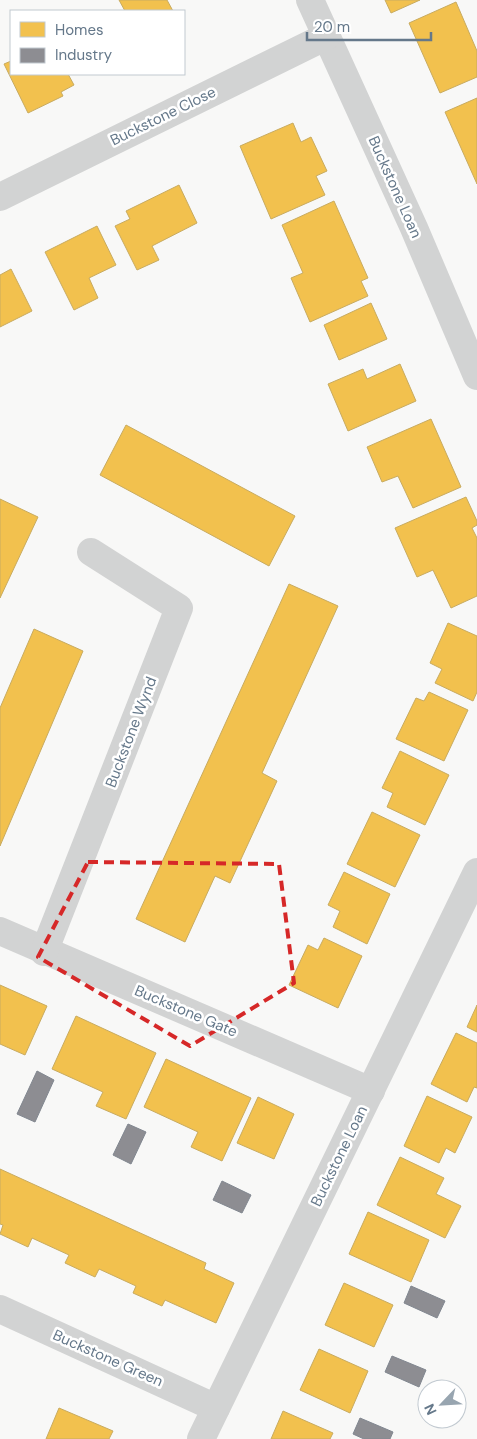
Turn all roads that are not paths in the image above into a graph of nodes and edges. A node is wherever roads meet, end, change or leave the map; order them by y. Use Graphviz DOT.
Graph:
graph roads {
  1 [pos="310,0"];
  2 [pos="326,36"];
  3 [pos="0,197"];
  4 [pos="477,376"];
  5 [pos="91,552"];
  6 [pos="477,872"];
  7 [pos="0,931"];
  8 [pos="44,952"];
  9 [pos="371,1091"];
  10 [pos="0,1309"];
  11 [pos="216,1408"];
  12 [pos="201,1439"];
  1 -- 2 [label="street, Buckstone Loan"];
  2 -- 3 [label="street, Buckstone Close"];
  2 -- 4 [label="street, Buckstone Loan"];
  5 -- 8 [label="street, Buckstone Wynd"];
  6 -- 9 [label="street, Buckstone Loan"];
  7 -- 8 [label="street, Buckstone Gate"];
  8 -- 9 [label="street, Buckstone Gate"];
  9 -- 11 [label="street, Buckstone Loan"];
  10 -- 11 [label="street, Buckstone Green"];
  11 -- 12 [label="street, Buckstone Loan"];
}
